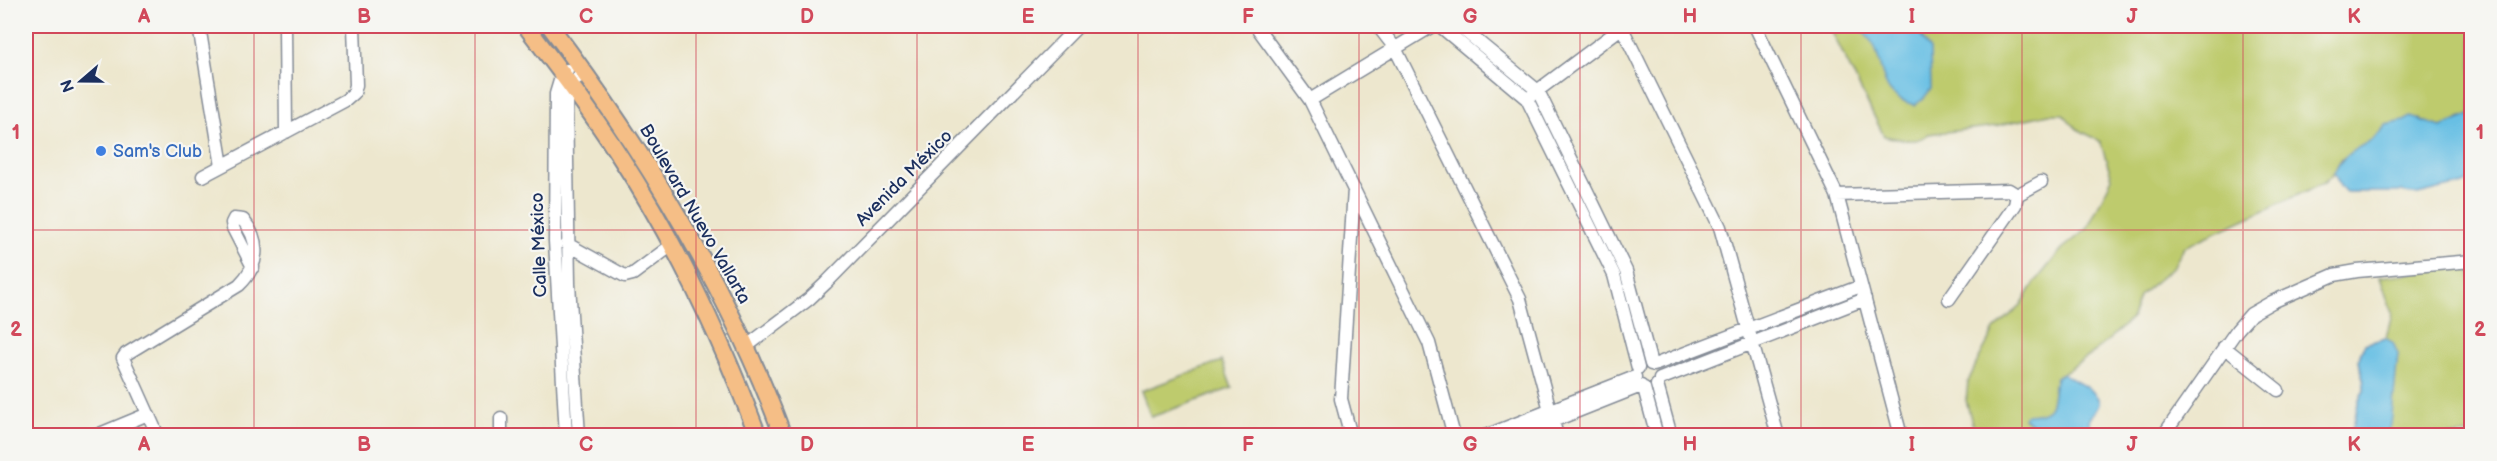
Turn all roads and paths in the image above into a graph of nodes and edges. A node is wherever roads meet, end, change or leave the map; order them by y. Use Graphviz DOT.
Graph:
graph roads {
  1 [pos="199,26"];
  2 [pos="285,26"];
  3 [pos="354,26"];
  4 [pos="526,26"];
  5 [pos="550,26"];
  6 [pos="1078,26"];
  7 [pos="1256,26"];
  8 [pos="1378,26"];
  9 [pos="1432,26"];
  10 [pos="1440,26"];
  11 [pos="1459,26"];
  12 [pos="1622,26"];
  13 [pos="1755,26"];
  14 [pos="1395,48"];
  15 [pos="581,67"];
  16 [pos="565,79"];
  17 [pos="1538,91"];
  18 [pos="1310,99"];
  19 [pos="1527,99"];
  20 [pos="286,132"];
  21 [pos="222,166"];
  22 [pos="203,176"];
  23 [pos="2041,182"];
  24 [pos="1354,188"];
  25 [pos="1837,195"];
  26 [pos="2017,195"];
  27 [pos="567,244"];
  28 [pos="672,245"];
  29 [pos="2472,261"];
  30 [pos="253,267"];
  31 [pos="1861,286"];
  32 [pos="1865,299"];
  33 [pos="1949,299"];
  34 [pos="1748,330"];
  35 [pos="1753,343"];
  36 [pos="747,346"];
  37 [pos="2224,347"];
  38 [pos="1653,365"];
  39 [pos="1640,380"];
  40 [pos="1658,382"];
  41 [pos="2278,390"];
  42 [pos="148,414"];
  43 [pos="1552,415"];
  44 [pos="501,418"];
  45 [pos="95,435"];
  46 [pos="158,435"];
  47 [pos="501,435"];
  48 [pos="566,435"];
  49 [pos="579,435"];
  50 [pos="758,435"];
  51 [pos="783,435"];
  52 [pos="1351,435"];
  53 [pos="1454,435"];
  54 [pos="1485,435"];
  55 [pos="1515,435"];
  56 [pos="1557,435"];
  57 [pos="1657,435"];
  58 [pos="1671,435"];
  59 [pos="1778,435"];
  60 [pos="1901,435"];
  61 [pos="2163,435"];
  1 -- 21 [label="street"];
  2 -- 20 [label="street"];
  3 -- 20 [label="street"];
  4 -- 16 [label="main road, Boulevard Nuevo Vallarta"];
  5 -- 15 [label="main road, Boulevard Nuevo Vallarta"];
  6 -- 36 [label="street, Avenida México"];
  7 -- 18 [label="street"];
  8 -- 14 [label="street"];
  9 -- 14 [label="street"];
  10 -- 19 [label="street"];
  11 -- 17 [label="street"];
  12 -- 17 [label="street"];
  12 -- 34 [label="street"];
  13 -- 25 [label="street"];
  14 -- 18 [label="street"];
  14 -- 43 [label="street"];
  15 -- 16 [label="street"];
  15 -- 36 [label="main road, Boulevard Nuevo Vallarta"];
  16 -- 27 [label="street, Calle México"];
  16 -- 28 [label="main road, Boulevard Nuevo Vallarta"];
  16 -- 48 [label="street, Calle México"];
  17 -- 19 [label="street"];
  17 -- 38 [label="street"];
  18 -- 24 [label="street"];
  19 -- 39 [label="street"];
  20 -- 21 [label="street"];
  21 -- 22 [label="street"];
  23 -- 26 [label="street"];
  24 -- 52 [label="street"];
  24 -- 53 [label="street"];
  25 -- 26 [label="street"];
  25 -- 31 [label="street"];
  26 -- 33 [label="street"];
  27 -- 28 [label="street"];
  27 -- 49 [label="street, Calle México"];
  28 -- 50 [label="main road, Boulevard Nuevo Vallarta"];
  29 -- 37 [label="street"];
  30 -- 42 [label="street"];
  31 -- 32 [label="street"];
  31 -- 34 [label="street"];
  32 -- 35 [label="street"];
  32 -- 60 [label="street"];
  34 -- 35 [label="street"];
  34 -- 38 [label="street"];
  35 -- 40 [label="street"];
  35 -- 59 [label="street"];
  36 -- 51 [label="main road, Boulevard Nuevo Vallarta"];
  37 -- 41 [label="street"];
  37 -- 61 [label="street"];
  38 -- 39 [label="street"];
  38 -- 40 [label="street"];
  39 -- 40 [label="street"];
  39 -- 43 [label="street"];
  39 -- 57 [label="street"];
  40 -- 58 [label="street"];
  42 -- 45 [label="street"];
  42 -- 46 [label="street"];
  43 -- 54 [label="street"];
  43 -- 55 [label="street"];
  43 -- 56 [label="street"];
  44 -- 47 [label="street"];
}
